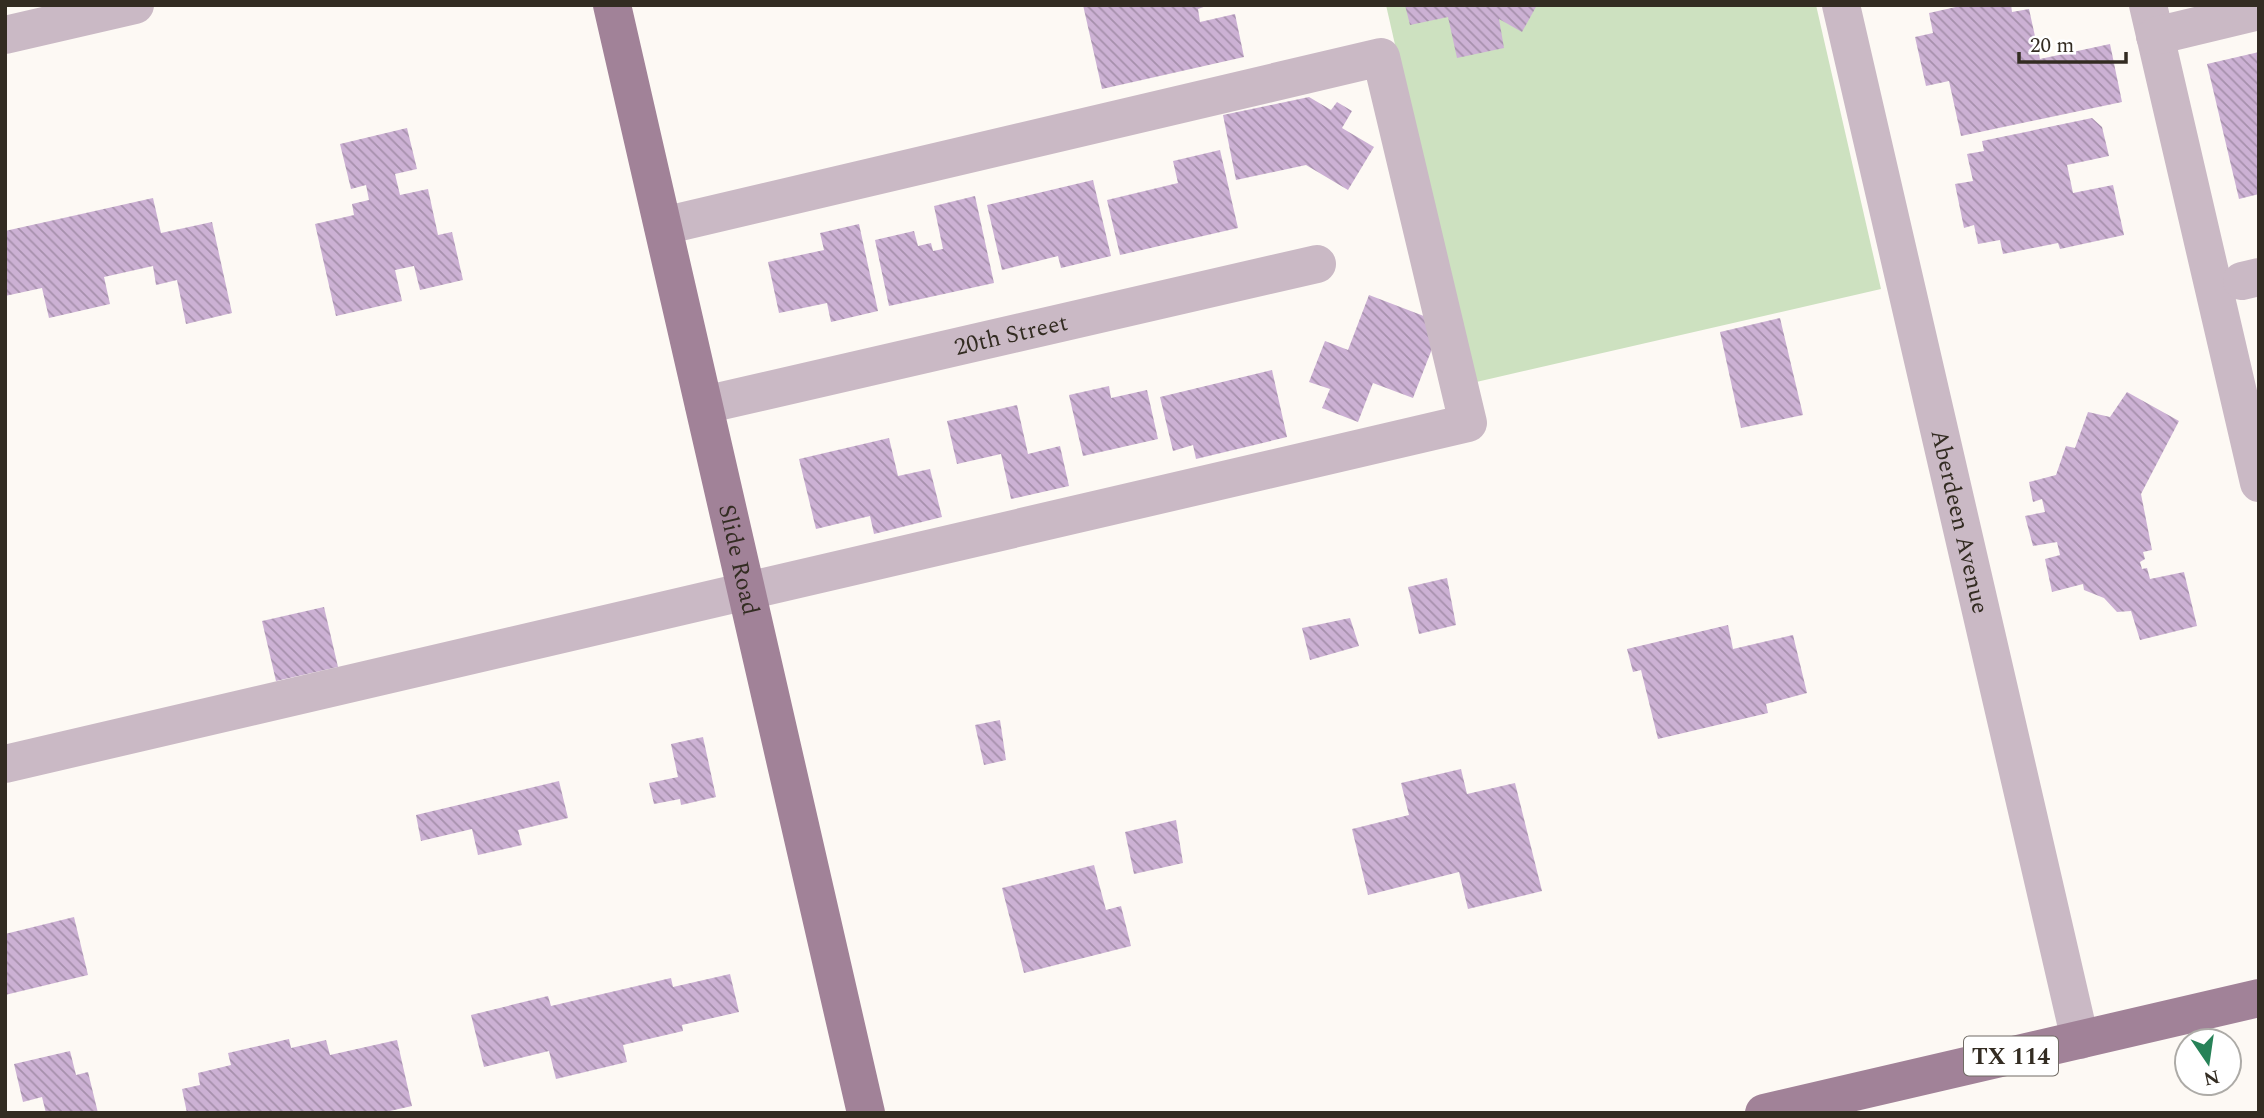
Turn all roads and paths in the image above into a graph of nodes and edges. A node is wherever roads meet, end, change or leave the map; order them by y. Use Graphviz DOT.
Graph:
graph roads {
  1 [pos="135,5"];
  2 [pos="612,5"];
  3 [pos="1841,5"];
  4 [pos="2259,11"];
  5 [pos="2151,21"];
  6 [pos="5,35"];
  7 [pos="663,226"];
  8 [pos="1317,264"];
  9 [pos="704,405"];
  10 [pos="2259,483"];
  11 [pos="747,593"];
  12 [pos="5,764"];
  13 [pos="2259,998"];
  14 [pos="2080,1040"];
  15 [pos="866,1113"];
  16 [pos="1764,1113"];
  1 -- 6 [label="street"];
  2 -- 7 [label="main road, Slide Road"];
  3 -- 14 [label="street, Aberdeen Avenue"];
  4 -- 5 [label="street"];
  5 -- 10 [label="street"];
  7 -- 9 [label="main road, Slide Road"];
  7 -- 11 [label="street"];
  8 -- 9 [label="street, 20th Street"];
  9 -- 11 [label="main road, Slide Road"];
  11 -- 12 [label="street"];
  11 -- 15 [label="main road, Slide Road"];
  13 -- 14 [label="main road, TX 114"];
  14 -- 16 [label="main road, TX 114"];
}
